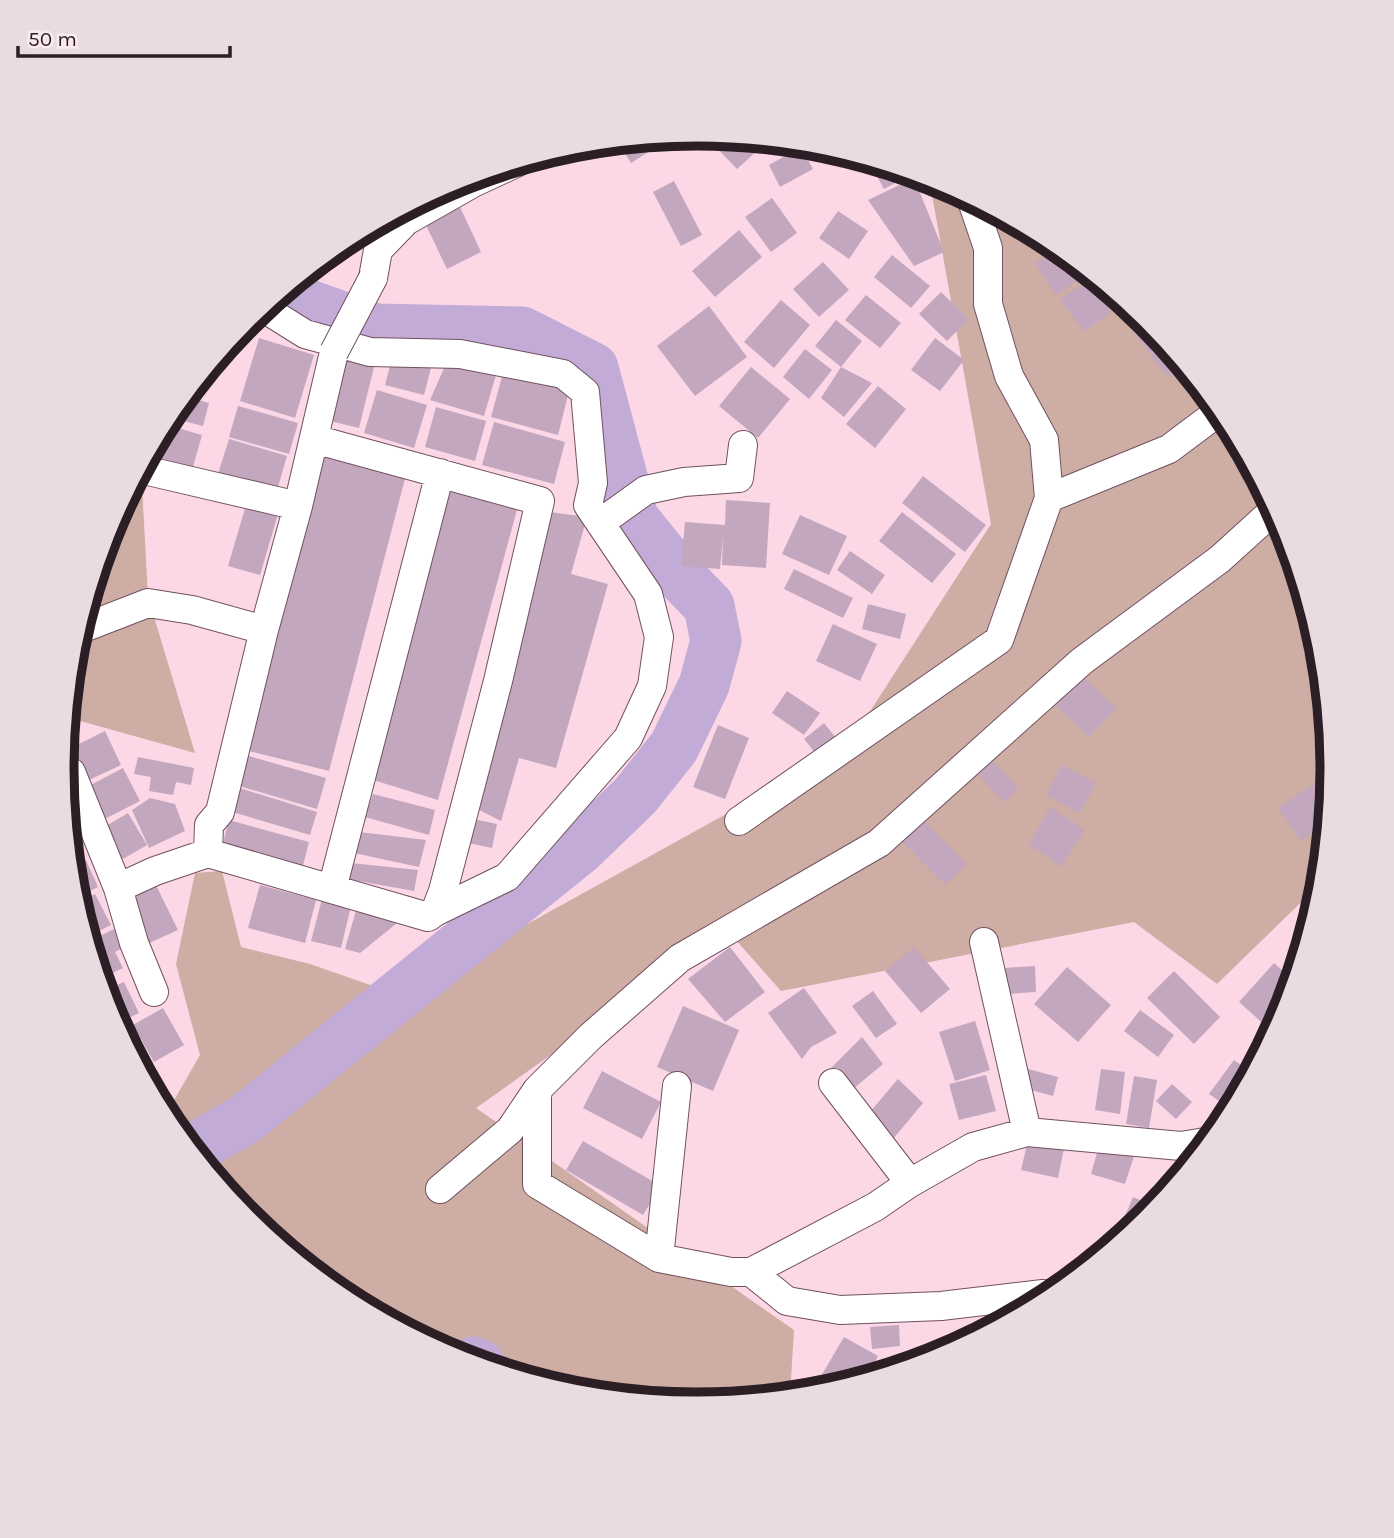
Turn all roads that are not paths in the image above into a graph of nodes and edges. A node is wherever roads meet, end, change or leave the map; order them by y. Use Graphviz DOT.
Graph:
graph roads {
  1 [pos="444,199"];
  2 [pos="976,211"];
  3 [pos="272,313"];
  4 [pos="1211,417"];
  5 [pos="314,439"];
  6 [pos="743,445"];
  7 [pos="149,471"];
  8 [pos="440,473"];
  9 [pos="1049,498"];
  10 [pos="298,506"];
  11 [pos="1267,516"];
  12 [pos="600,523"];
  13 [pos="91,625"];
  14 [pos="264,631"];
  15 [pos="74,780"];
  16 [pos="739,821"];
  17 [pos="208,853"];
  18 [pos="118,888"];
  19 [pos="332,889"];
  20 [pos="435,912"];
  21 [pos="984,942"];
  22 [pos="154,992"];
  23 [pos="834,1083"];
  24 [pos="677,1086"];
  25 [pos="537,1090"];
  26 [pos="1027,1132"];
  27 [pos="1196,1143"];
  28 [pos="910,1183"];
  29 [pos="440,1189"];
  30 [pos="659,1258"];
  31 [pos="751,1272"];
  32 [pos="1030,1296"];
  1 -- 5 [label="street, bridge"];
  2 -- 9 [label="street"];
  3 -- 12 [label="street"];
  4 -- 9 [label="street"];
  5 -- 8 [label="street"];
  5 -- 10 [label="street"];
  6 -- 12 [label="street"];
  7 -- 10 [label="street"];
  8 -- 19 [label="street"];
  8 -- 20 [label="street"];
  9 -- 16 [label="street"];
  10 -- 14 [label="street"];
  11 -- 25 [label="street"];
  12 -- 20 [label="street"];
  13 -- 14 [label="street"];
  14 -- 17 [label="street"];
  15 -- 18 [label="street"];
  17 -- 18 [label="street"];
  17 -- 19 [label="street"];
  18 -- 22 [label="street"];
  19 -- 20 [label="street"];
  21 -- 26 [label="street"];
  23 -- 28 [label="street"];
  24 -- 30 [label="street"];
  25 -- 29 [label="street"];
  25 -- 30 [label="street"];
  26 -- 27 [label="street"];
  26 -- 28 [label="street"];
  28 -- 31 [label="street"];
  30 -- 31 [label="street"];
  31 -- 32 [label="street"];
}
